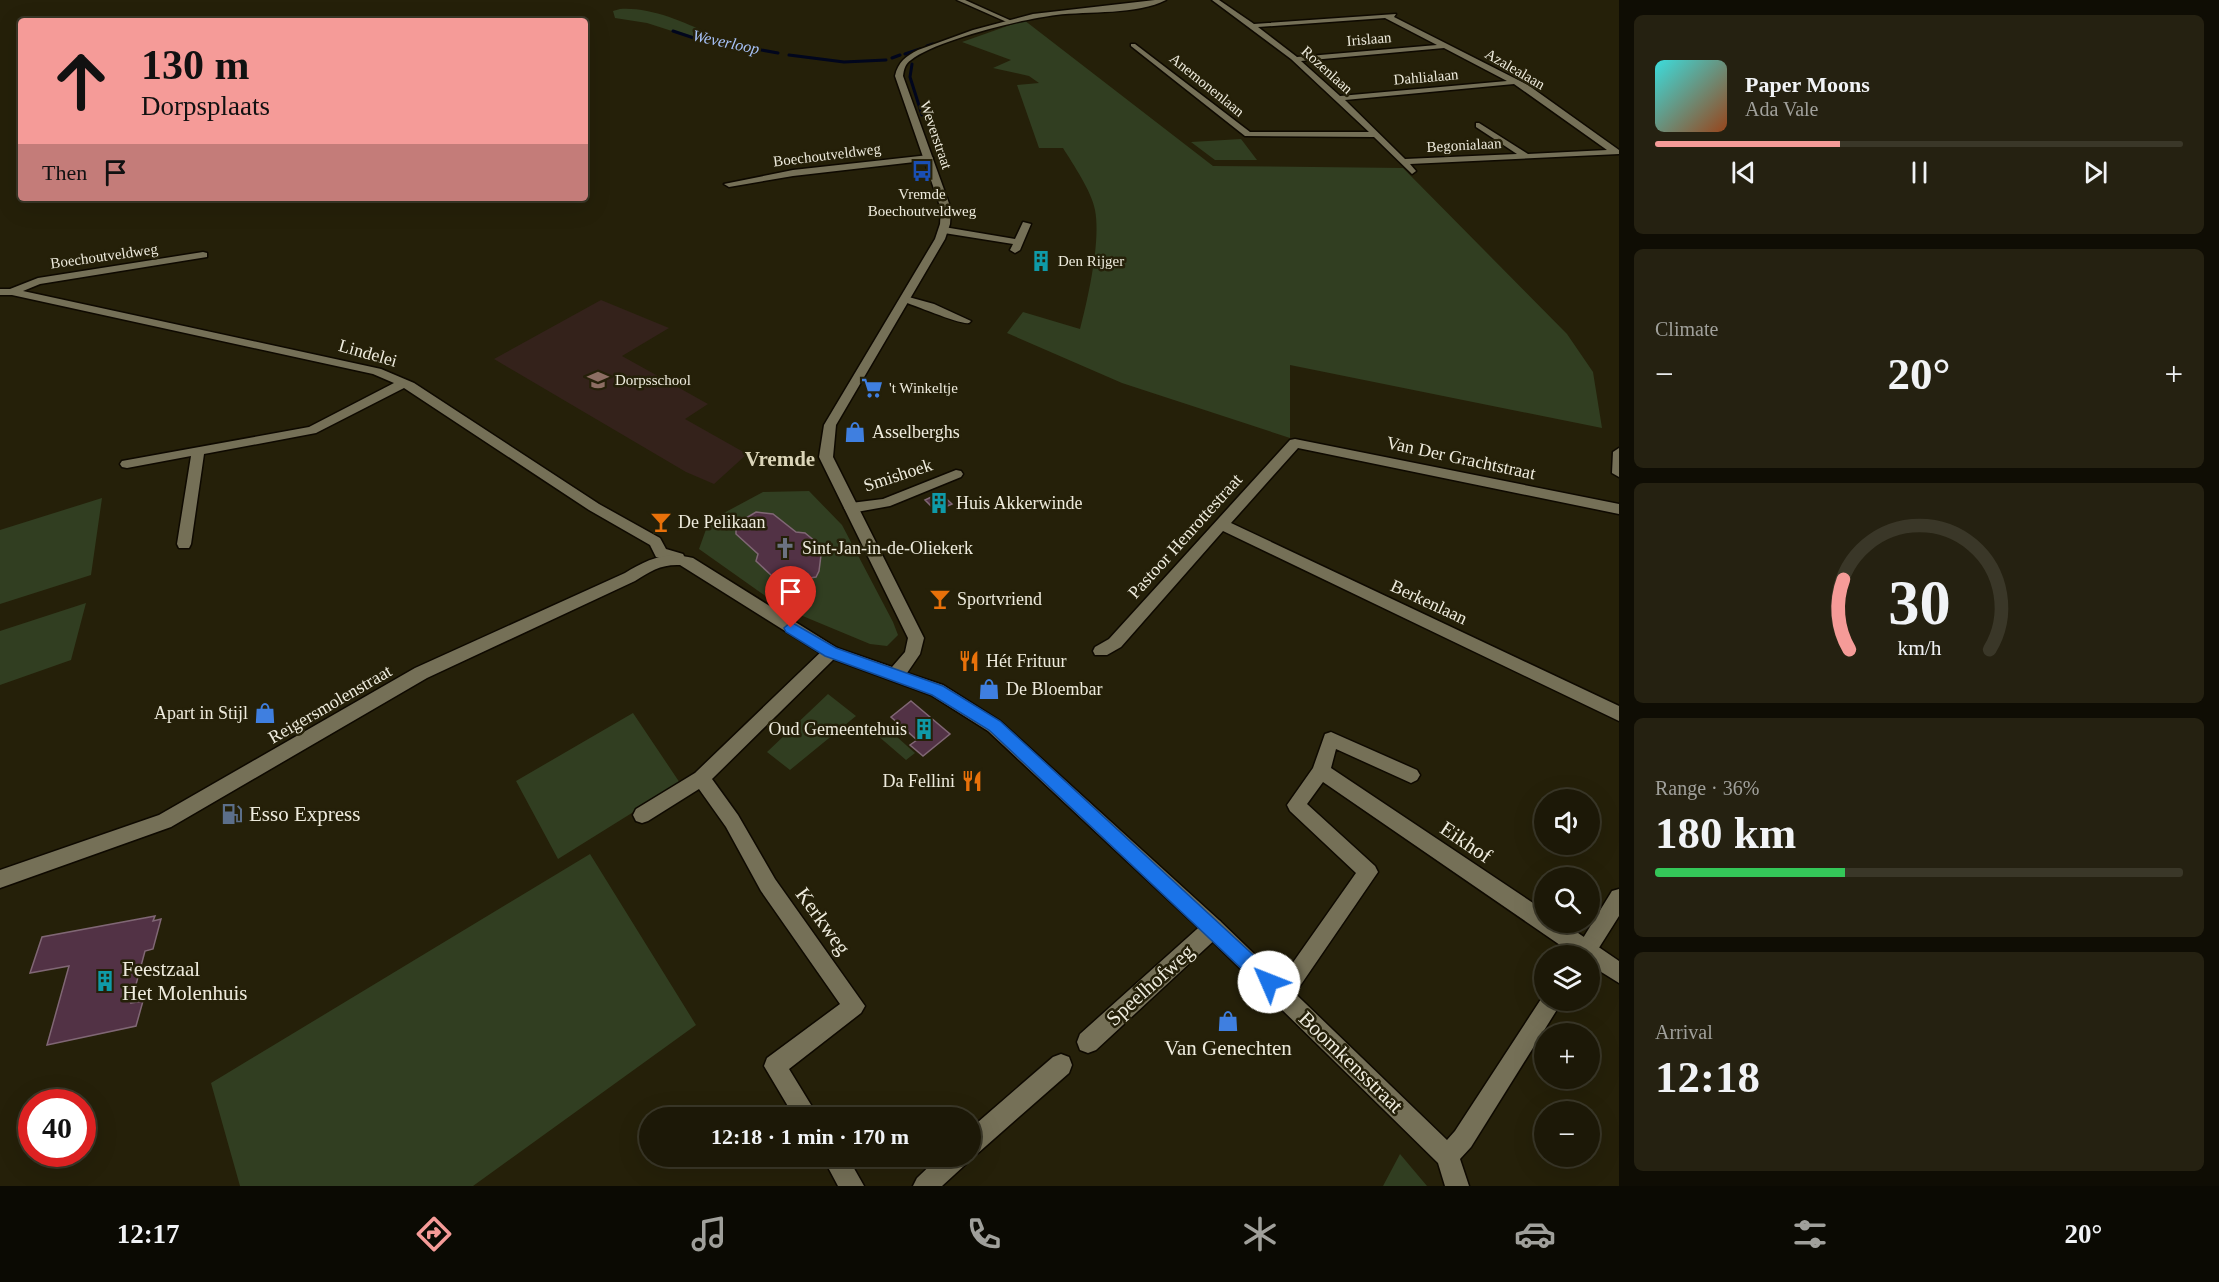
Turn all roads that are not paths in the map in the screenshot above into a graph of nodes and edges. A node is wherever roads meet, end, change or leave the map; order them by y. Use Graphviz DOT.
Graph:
graph roads {
  1 [pos="960,0"];
  2 [pos="1163,0"];
  3 [pos="1215,0"];
  4 [pos="1011,22"];
  5 [pos="1256,25"];
  6 [pos="1133,45"];
  7 [pos="1445,46"];
  8 [pos="1295,59"];
  9 [pos="1515,82"];
  10 [pos="1339,98"];
  11 [pos="1479,125"];
  12 [pos="1375,135"];
  13 [pos="1616,152"];
  14 [pos="1526,156"];
  15 [pos="928,158"];
  16 [pos="1402,162"];
  17 [pos="1412,171"];
  18 [pos="729,184"];
  19 [pos="1026,224"];
  20 [pos="944,230"];
  21 [pos="203,255"];
  22 [pos="6,292"];
  23 [pos="905,299"];
  24 [pos="964,321"];
  25 [pos="404,383"];
  26 [pos="1295,443"];
  27 [pos="198,451"];
  28 [pos="1619,452"];
  29 [pos="127,464"];
  30 [pos="1619,473"];
  31 [pos="956,474"];
  32 [pos="851,508"];
  33 [pos="1619,509"];
  34 [pos="1222,525"];
  35 [pos="184,544"];
  36 [pos="678,558"];
  37 [pos="1101,651"];
  38 [pos="831,652"];
  39 [pos="895,676"];
  40 [pos="1619,714"];
  41 [pos="1321,771"];
  42 [pos="1411,775"];
  43 [pos="701,778"];
  44 [pos="642,815"];
  45 [pos="0,879"];
  46 [pos="1619,898"];
  47 [pos="1213,928"];
  48 [pos="1571,945"];
  49 [pos="1588,945"];
  50 [pos="1600,963"];
  51 [pos="1619,974"];
  52 [pos="1282,995"];
  53 [pos="1545,1011"];
  54 [pos="1088,1042"];
  55 [pos="1061,1065"];
  56 [pos="801,1107"];
  57 [pos="981,1135"];
  58 [pos="1448,1156"];
  59 [pos="840,1167"];
  60 [pos="946,1167"];
  61 [pos="852,1186"];
  62 [pos="925,1186"];
  63 [pos="1457,1186"];
  1 -- 4 [label="street"];
  2 -- 4 [label="street, Weverstraat"];
  3 -- 5 [label="street, Rozenlaan"];
  4 -- 15 [label="street, Weverstraat"];
  5 -- 7 [label="street, Azalealaan"];
  5 -- 8 [label="street, Rozenlaan"];
  6 -- 12 [label="street, Anemonenlaan"];
  7 -- 8 [label="street, Irislaan"];
  7 -- 9 [label="street, Azalealaan"];
  8 -- 10 [label="street, Rozenlaan"];
  9 -- 10 [label="street, Dahlialaan"];
  9 -- 13 [label="street, Azalealaan"];
  10 -- 12 [label="street, Rozenlaan"];
  11 -- 14 [label="street, Begonialaan"];
  12 -- 16 [label="street, Rozenlaan"];
  13 -- 14 [label="street, Begonialaan"];
  14 -- 16 [label="street, Begonialaan"];
  15 -- 18 [label="street, Boechoutveldweg"];
  15 -- 20 [label="street, Weverstraat"];
  16 -- 17 [label="street, Rozenlaan"];
  19 -- 20 [label="street"];
  20 -- 23 [label="street"];
  21 -- 22 [label="street, Boechoutveldweg"];
  22 -- 25 [label="street, Lindelei"];
  23 -- 24 [label="street"];
  23 -- 32 [label="street"];
  25 -- 27 [label="street"];
  25 -- 36 [label="street, Lindelei"];
  26 -- 33 [label="street, Van Der Grachtstraat"];
  26 -- 34 [label="street, Pastoor Henrottestraat"];
  27 -- 29 [label="street"];
  27 -- 35 [label="street"];
  28 -- 30 [label="street"];
  31 -- 32 [label="street, Smishoek"];
  32 -- 39 [label="street"];
  34 -- 37 [label="street, Pastoor Henrottestraat"];
  34 -- 40 [label="street, Berkenlaan"];
  36 -- 38 [label="street, Lindelei"];
  36 -- 45 [label="street, Reigersmolenstraat"];
  38 -- 39 [label="street, Boomkensstraat"];
  38 -- 43 [label="street"];
  39 -- 47 [label="street, Boomkensstraat"];
  41 -- 42 [label="street"];
  41 -- 48 [label="street, Eikhof"];
  41 -- 52 [label="street"];
  43 -- 44 [label="street"];
  43 -- 56 [label="street, Kerkweg"];
  46 -- 49 [label="street"];
  47 -- 52 [label="street, Boomkensstraat"];
  47 -- 54 [label="street, Speelhofweg"];
  50 -- 51 [label="street, Eikhof"];
  52 -- 58 [label="street, Boomkensstraat"];
  53 -- 58 [label="street"];
  55 -- 57 [label="street"];
  58 -- 63 [label="street"];
  59 -- 61 [label="street"];
  60 -- 62 [label="street"];
}
